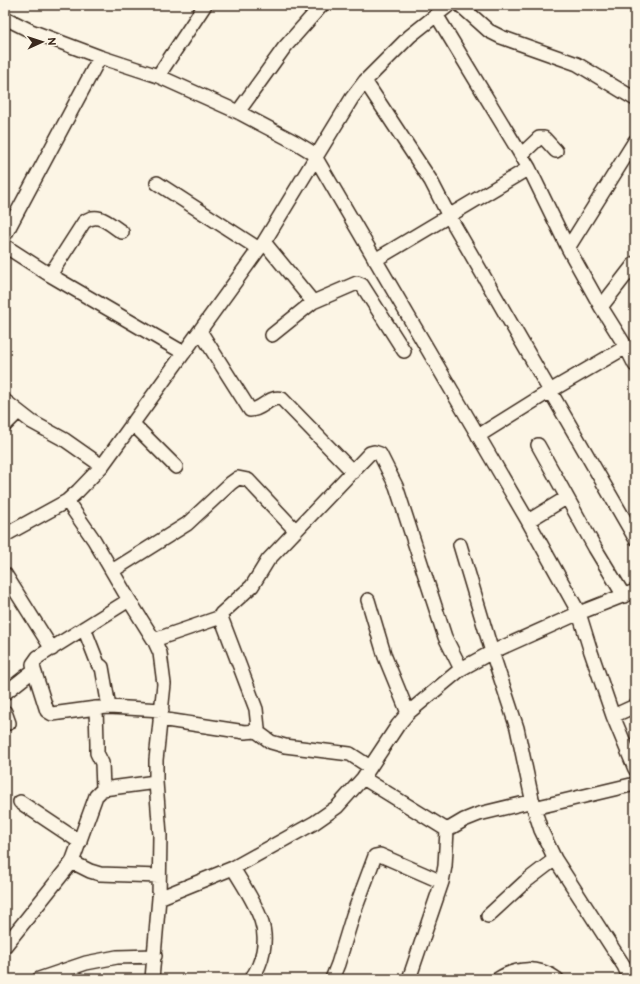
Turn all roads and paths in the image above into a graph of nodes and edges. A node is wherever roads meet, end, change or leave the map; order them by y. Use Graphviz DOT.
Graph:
graph roads {
  1 [pos="205,5"];
  2 [pos="322,5"];
  3 [pos="449,5"];
  4 [pos="460,5"];
  5 [pos="437,16"];
  6 [pos="5,18"];
  7 [pos="100,57"];
  8 [pos="158,76"];
  9 [pos="365,80"];
  10 [pos="635,99"];
  11 [pos="238,112"];
  12 [pos="635,141"];
  13 [pos="556,151"];
  14 [pos="521,155"];
  15 [pos="316,158"];
  16 [pos="529,168"];
  17 [pos="157,183"];
  18 [pos="449,216"];
  19 [pos="122,232"];
  20 [pos="5,235"];
  21 [pos="261,245"];
  22 [pos="5,246"];
  23 [pos="568,248"];
  24 [pos="375,260"];
  25 [pos="635,263"];
  26 [pos="50,275"];
  27 [pos="313,302"];
  28 [pos="601,307"];
  29 [pos="200,331"];
  30 [pos="272,335"];
  31 [pos="630,349"];
  32 [pos="404,351"];
  33 [pos="184,353"];
  34 [pos="635,365"];
  35 [pos="550,391"];
  36 [pos="5,401"];
  37 [pos="18,412"];
  38 [pos="132,423"];
  39 [pos="5,425"];
  40 [pos="478,436"];
  41 [pos="538,445"];
  42 [pos="102,466"];
  43 [pos="176,467"];
  44 [pos="353,472"];
  45 [pos="566,498"];
  46 [pos="67,501"];
  47 [pos="528,521"];
  48 [pos="296,531"];
  49 [pos="5,536"];
  50 [pos="635,538"];
  51 [pos="460,545"];
  52 [pos="112,571"];
  53 [pos="5,574"];
  54 [pos="629,594"];
  55 [pos="128,600"];
  56 [pos="368,600"];
  57 [pos="579,613"];
  58 [pos="221,617"];
  59 [pos="84,628"];
  60 [pos="154,640"];
  61 [pos="52,649"];
  62 [pos="492,652"];
  63 [pos="462,669"];
  64 [pos="34,670"];
  65 [pos="5,693"];
  66 [pos="635,706"];
  67 [pos="102,707"];
  68 [pos="408,713"];
  69 [pos="161,714"];
  70 [pos="613,716"];
  71 [pos="256,731"];
  72 [pos="635,769"];
  73 [pos="367,773"];
  74 [pos="156,782"];
  75 [pos="635,784"];
  76 [pos="103,789"];
  77 [pos="20,802"];
  78 [pos="534,804"];
  79 [pos="447,830"];
  80 [pos="80,842"];
  81 [pos="555,859"];
  82 [pos="72,862"];
  83 [pos="233,868"];
  84 [pos="159,876"];
  85 [pos="442,882"];
  86 [pos="159,898"];
  87 [pos="488,916"];
  88 [pos="5,946"];
  89 [pos="155,956"];
  90 [pos="39,979"];
  91 [pos="152,979"];
  92 [pos="251,979"];
  93 [pos="332,979"];
  94 [pos="409,979"];
  95 [pos="498,979"];
  96 [pos="557,979"];
  97 [pos="630,979"];
  1 -- 8 [label="street"];
  2 -- 11 [label="street"];
  3 -- 5 [label="street"];
  4 -- 10 [label="street"];
  5 -- 9 [label="street"];
  5 -- 14 [label="street"];
  6 -- 7 [label="street"];
  7 -- 8 [label="street"];
  7 -- 20 [label="street"];
  8 -- 11 [label="street"];
  9 -- 15 [label="street"];
  9 -- 18 [label="street"];
  11 -- 15 [label="street"];
  12 -- 23 [label="street"];
  13 -- 14 [label="street"];
  14 -- 16 [label="street"];
  15 -- 21 [label="street"];
  15 -- 24 [label="street"];
  16 -- 18 [label="street"];
  16 -- 23 [label="street"];
  17 -- 21 [label="street"];
  18 -- 24 [label="street"];
  18 -- 35 [label="street"];
  19 -- 26 [label="street"];
  21 -- 27 [label="street"];
  21 -- 29 [label="street"];
  22 -- 26 [label="street"];
  23 -- 28 [label="street"];
  24 -- 40 [label="street"];
  25 -- 28 [label="street"];
  26 -- 33 [label="street"];
  27 -- 30 [label="street"];
  27 -- 32 [label="street"];
  28 -- 31 [label="street"];
  29 -- 33 [label="street"];
  29 -- 44 [label="street"];
  31 -- 34 [label="street"];
  31 -- 35 [label="street"];
  33 -- 38 [label="street"];
  35 -- 40 [label="street"];
  35 -- 50 [label="street"];
  36 -- 37 [label="street"];
  37 -- 39 [label="street"];
  37 -- 42 [label="street"];
  38 -- 42 [label="street"];
  38 -- 43 [label="street"];
  40 -- 47 [label="street"];
  41 -- 45 [label="street"];
  42 -- 46 [label="street"];
  44 -- 48 [label="street"];
  44 -- 63 [label="street"];
  45 -- 47 [label="street"];
  45 -- 54 [label="street"];
  46 -- 49 [label="street"];
  46 -- 52 [label="street"];
  47 -- 57 [label="street"];
  48 -- 52 [label="street"];
  48 -- 58 [label="street"];
  51 -- 62 [label="street"];
  52 -- 55 [label="street"];
  53 -- 61 [label="street"];
  54 -- 57 [label="street"];
  55 -- 59 [label="street"];
  55 -- 60 [label="street"];
  56 -- 68 [label="street"];
  57 -- 62 [label="street"];
  57 -- 70 [label="street"];
  58 -- 60 [label="street"];
  58 -- 71 [label="street"];
  59 -- 61 [label="street"];
  59 -- 67 [label="street"];
  60 -- 69 [label="street"];
  61 -- 64 [label="street"];
  62 -- 63 [label="street"];
  62 -- 78 [label="street"];
  63 -- 68 [label="street"];
  64 -- 65 [label="street"];
  64 -- 67 [label="street"];
  66 -- 70 [label="street"];
  67 -- 69 [label="street"];
  67 -- 76 [label="street"];
  68 -- 73 [label="street"];
  69 -- 71 [label="street"];
  69 -- 74 [label="street"];
  70 -- 72 [label="street"];
  71 -- 73 [label="street"];
  73 -- 79 [label="street"];
  73 -- 83 [label="street"];
  74 -- 76 [label="street"];
  74 -- 84 [label="street"];
  75 -- 78 [label="street"];
  76 -- 80 [label="street"];
  77 -- 80 [label="street"];
  78 -- 79 [label="street"];
  78 -- 81 [label="street"];
  79 -- 85 [label="street"];
  80 -- 82 [label="street"];
  81 -- 87 [label="street"];
  81 -- 97 [label="street"];
  82 -- 84 [label="street"];
  82 -- 88 [label="street"];
  83 -- 86 [label="street"];
  83 -- 92 [label="street"];
  84 -- 86 [label="street"];
  85 -- 93 [label="street"];
  85 -- 94 [label="street"];
  86 -- 89 [label="street"];
  89 -- 90 [label="street"];
  89 -- 91 [label="street"];
  95 -- 96 [label="street"];
}
